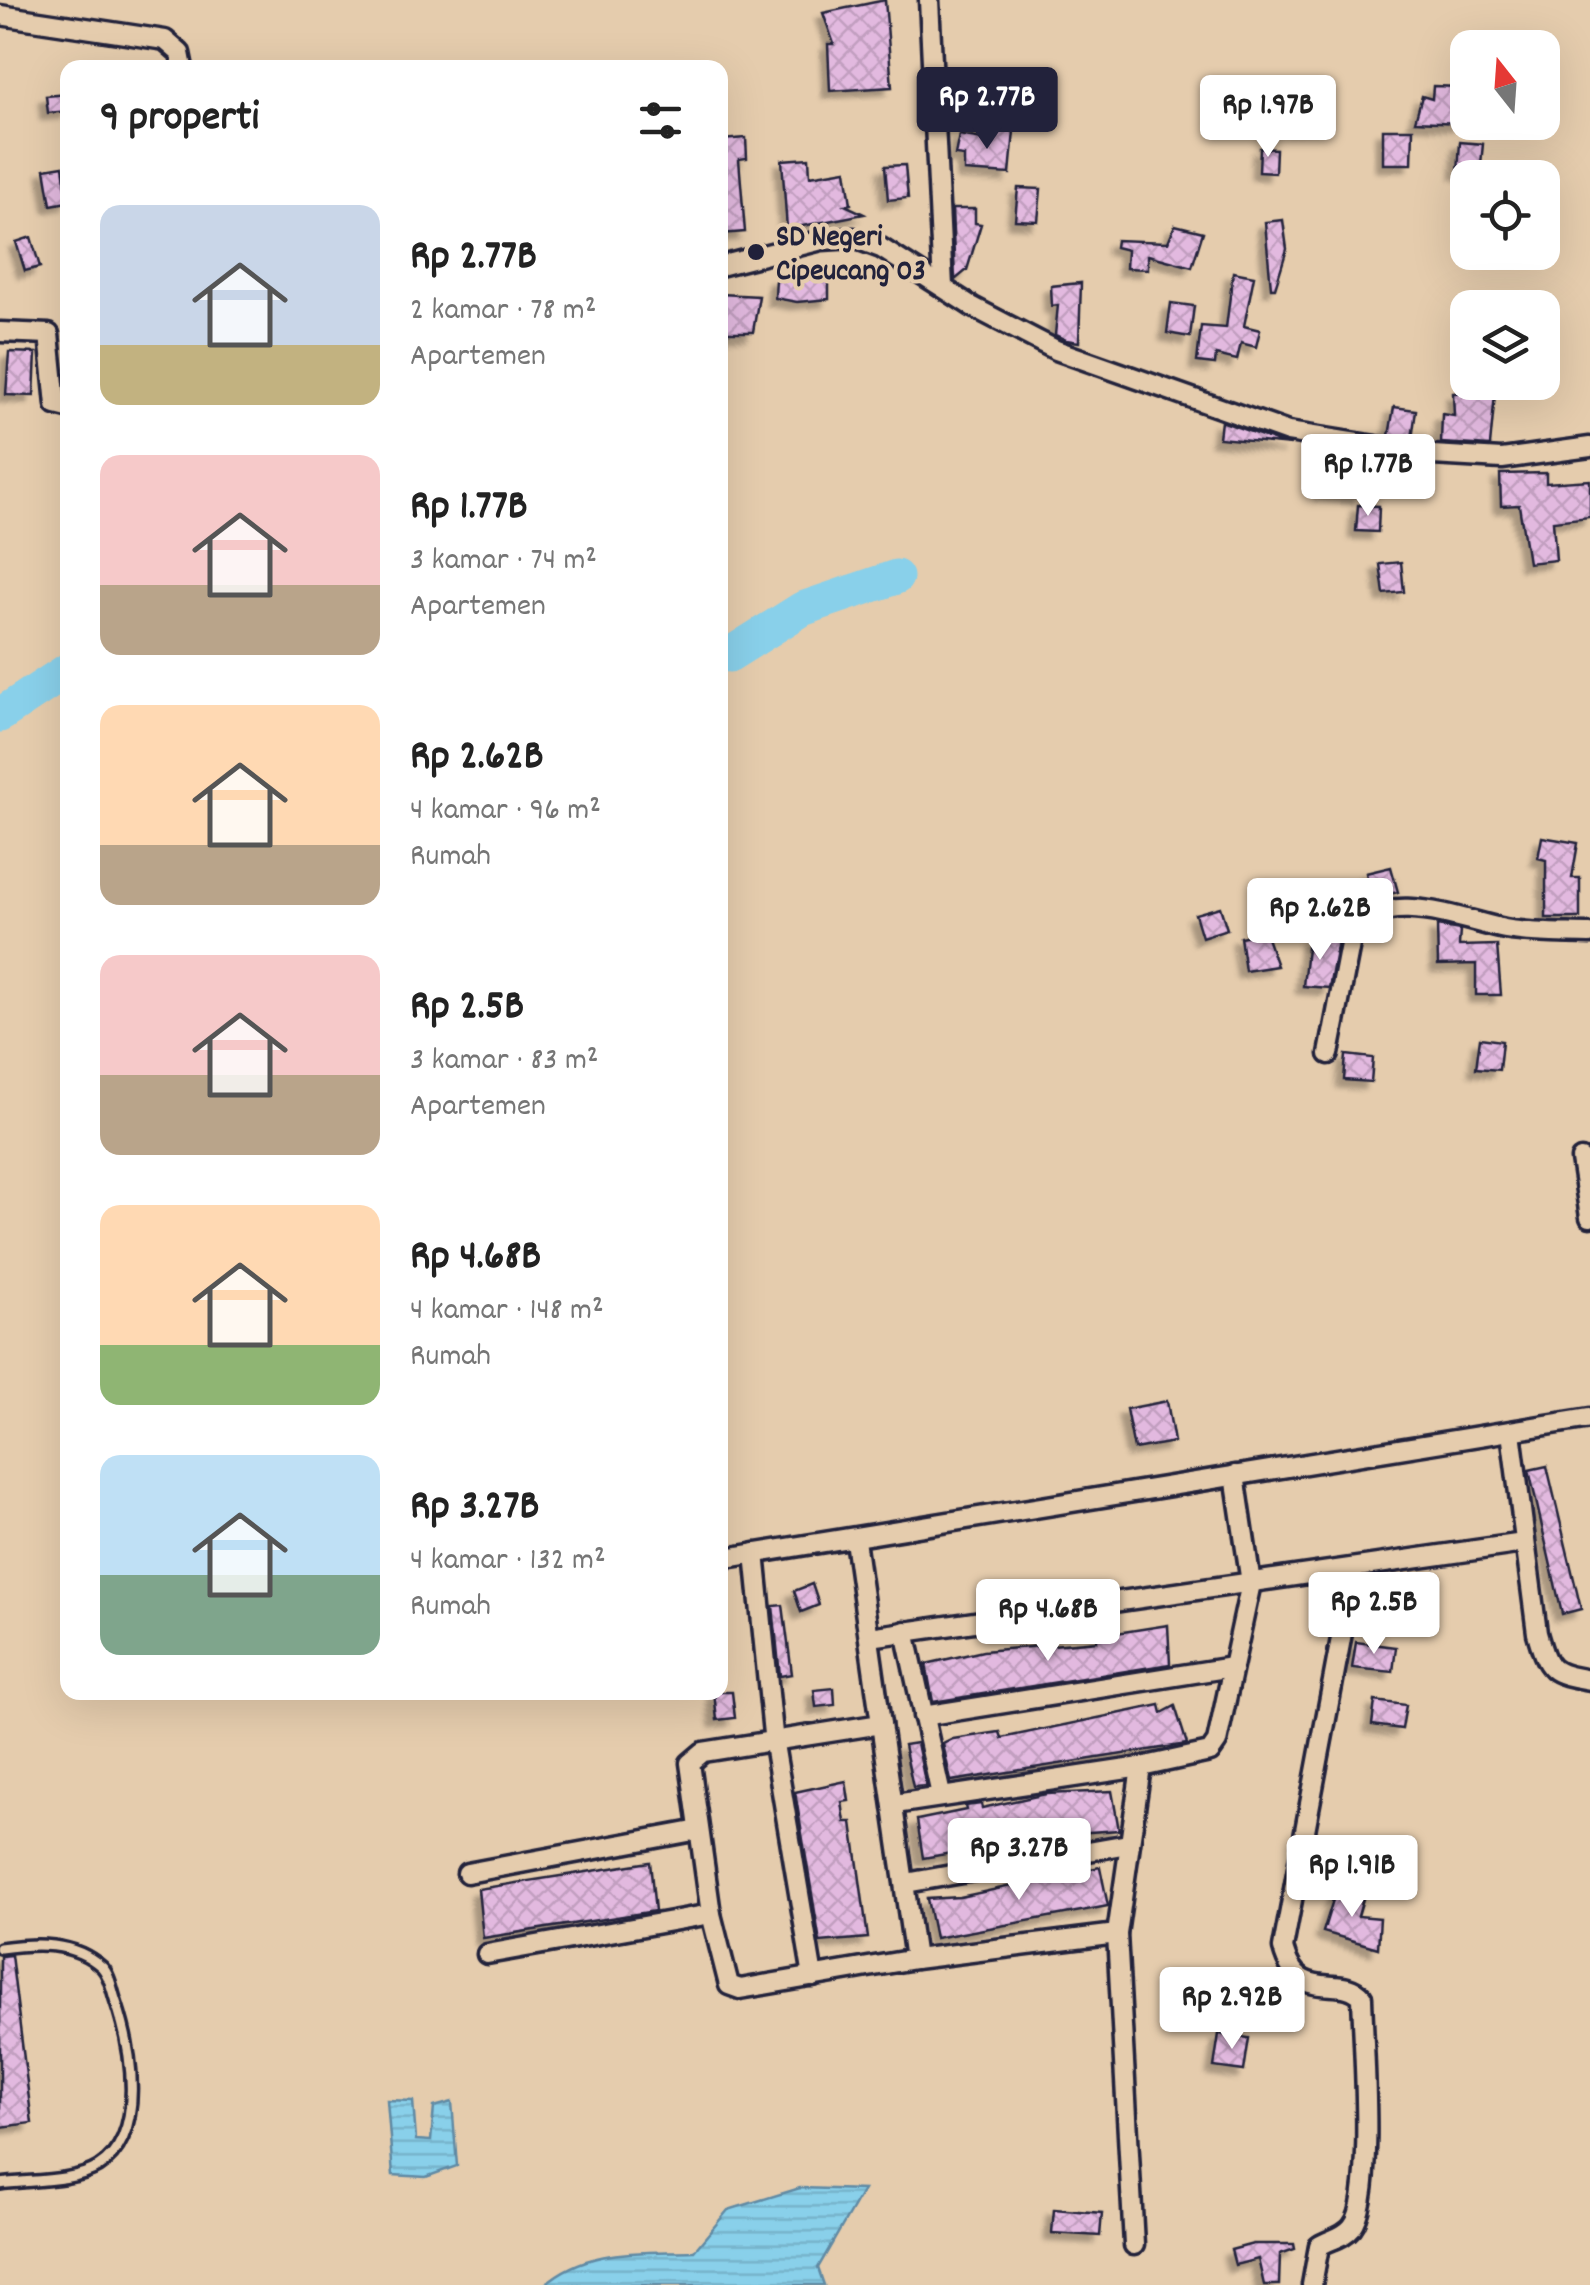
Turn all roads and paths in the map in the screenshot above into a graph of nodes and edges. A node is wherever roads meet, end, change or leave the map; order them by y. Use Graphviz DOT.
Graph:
graph roads {
  1 [pos="929,0"];
  2 [pos="0,15"];
  3 [pos="181,60"];
  4 [pos="728,264"];
  5 [pos="943,287"];
  6 [pos="0,332"];
  7 [pos="60,405"];
  8 [pos="1590,446"];
  9 [pos="1590,934"];
  10 [pos="1329,1054"];
  11 [pos="1581,1159"];
  12 [pos="1590,1218"];
  13 [pos="1590,1418"];
  14 [pos="1511,1432"];
  15 [pos="1235,1476"];
  16 [pos="855,1540"];
  17 [pos="1524,1542"];
  18 [pos="755,1553"];
  19 [pos="728,1558"];
  20 [pos="1354,1569"];
  21 [pos="1251,1584"];
  22 [pos="905,1631"];
  23 [pos="870,1638"];
  24 [pos="1232,1667"];
  25 [pos="1590,1680"];
  26 [pos="923,1716"];
  27 [pos="881,1724"];
  28 [pos="774,1744"];
  29 [pos="1141,1767"];
  30 [pos="941,1795"];
  31 [pos="895,1804"];
  32 [pos="699,1830"];
  33 [pos="1128,1844"];
  34 [pos="467,1873"];
  35 [pos="906,1884"];
  36 [pos="711,1914"];
  37 [pos="1117,1934"];
  38 [pos="0,1948"];
  39 [pos="487,1954"];
  40 [pos="916,1959"];
  41 [pos="813,1977"];
  42 [pos="0,2184"];
  43 [pos="1134,2245"];
  44 [pos="1312,2285"];
  1 -- 5 [label="street"];
  2 -- 3 [label="street"];
  4 -- 5 [label="street"];
  5 -- 8 [label="street"];
  6 -- 7 [label="street"];
  9 -- 10 [label="street"];
  11 -- 12 [label="street"];
  13 -- 14 [label="street"];
  14 -- 15 [label="street"];
  14 -- 17 [label="street"];
  15 -- 16 [label="street"];
  15 -- 21 [label="street"];
  16 -- 18 [label="street"];
  16 -- 23 [label="street"];
  17 -- 20 [label="street"];
  17 -- 25 [label="street"];
  18 -- 19 [label="street"];
  18 -- 28 [label="street"];
  20 -- 21 [label="street"];
  20 -- 44 [label="street"];
  21 -- 22 [label="street"];
  21 -- 24 [label="street"];
  22 -- 23 [label="street"];
  22 -- 26 [label="street"];
  23 -- 27 [label="street"];
  24 -- 26 [label="street"];
  24 -- 29 [label="street"];
  26 -- 30 [label="street"];
  27 -- 28 [label="street"];
  27 -- 31 [label="street"];
  28 -- 32 [label="street"];
  28 -- 41 [label="street"];
  29 -- 30 [label="street"];
  29 -- 33 [label="street"];
  30 -- 31 [label="street"];
  31 -- 35 [label="street"];
  32 -- 34 [label="street"];
  32 -- 36 [label="street"];
  33 -- 35 [label="street"];
  33 -- 37 [label="street"];
  35 -- 40 [label="street"];
  36 -- 39 [label="street"];
  36 -- 41 [label="street"];
  37 -- 40 [label="street"];
  37 -- 43 [label="street"];
  38 -- 42 [label="lane"];
  40 -- 41 [label="street"];
}
